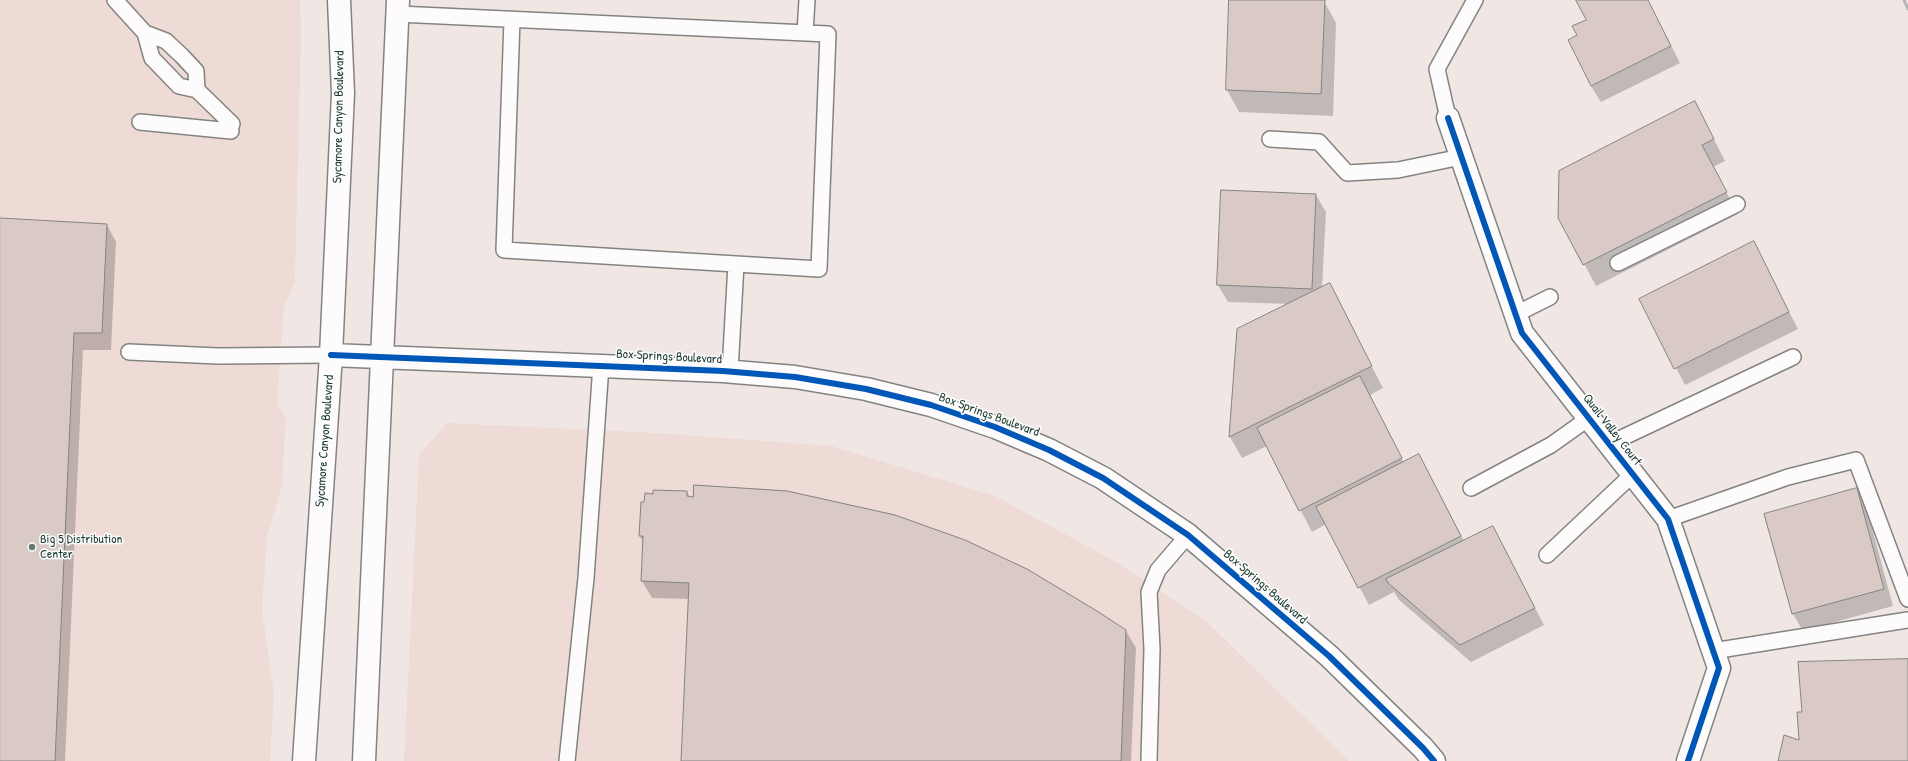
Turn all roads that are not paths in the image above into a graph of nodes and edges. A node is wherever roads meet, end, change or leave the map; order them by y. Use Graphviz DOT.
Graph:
graph roads {
  1 [pos="115,0"];
  2 [pos="339,0"];
  3 [pos="806,0"];
  4 [pos="1475,0"];
  5 [pos="398,7"];
  6 [pos="512,20"];
  7 [pos="145,33"];
  8 [pos="805,33"];
  9 [pos="197,90"];
  10 [pos="1448,118"];
  11 [pos="140,122"];
  12 [pos="1270,140"];
  13 [pos="1461,157"];
  14 [pos="1737,204"];
  15 [pos="1618,263"];
  16 [pos="736,264"];
  17 [pos="1550,297"];
  18 [pos="1516,314"];
  19 [pos="129,352"];
  20 [pos="331,355"];
  21 [pos="383,357"];
  22 [pos="1793,357"];
  23 [pos="601,365"];
  24 [pos="730,371"];
  25 [pos="1589,418"];
  26 [pos="1609,444"];
  27 [pos="1632,474"];
  28 [pos="1471,488"];
  29 [pos="1668,519"];
  30 [pos="1188,535"];
  31 [pos="1547,555"];
  32 [pos="1908,599"];
  33 [pos="1908,620"];
  34 [pos="1713,651"];
  35 [pos="304,761"];
  36 [pos="364,761"];
  37 [pos="567,761"];
  38 [pos="1149,761"];
  39 [pos="1434,761"];
  40 [pos="1688,761"];
  1 -- 7 [label="lane"];
  2 -- 20 [label="street, Sycamore Canyon Boulevard"];
  3 -- 8 [label="lane"];
  4 -- 10 [label="lane"];
  5 -- 6 [label="lane"];
  5 -- 21 [label="street"];
  6 -- 8 [label="lane"];
  6 -- 16 [label="lane"];
  7 -- 9 [label="lane"];
  7 -- 9 [label="lane"];
  8 -- 16 [label="lane"];
  9 -- 11 [label="lane"];
  10 -- 13 [label="street, Quail Valley Court"];
  12 -- 13 [label="lane"];
  13 -- 18 [label="street, Quail Valley Court"];
  14 -- 15 [label="lane"];
  16 -- 24 [label="lane"];
  17 -- 18 [label="lane"];
  18 -- 25 [label="street, Quail Valley Court"];
  19 -- 20 [label="lane"];
  20 -- 21 [label="street, Box Springs Boulevard"];
  20 -- 35 [label="street, Sycamore Canyon Boulevard"];
  21 -- 23 [label="street, Box Springs Boulevard"];
  21 -- 36 [label="street"];
  22 -- 26 [label="lane"];
  23 -- 24 [label="street, Box Springs Boulevard"];
  23 -- 37 [label="lane"];
  24 -- 30 [label="street, Box Springs Boulevard"];
  25 -- 26 [label="street, Quail Valley Court"];
  25 -- 28 [label="lane"];
  26 -- 27 [label="street, Quail Valley Court"];
  27 -- 29 [label="street, Quail Valley Court"];
  27 -- 31 [label="lane"];
  29 -- 32 [label="lane"];
  29 -- 34 [label="street, Quail Valley Court"];
  30 -- 38 [label="lane"];
  30 -- 39 [label="street, Box Springs Boulevard"];
  33 -- 34 [label="lane"];
  34 -- 40 [label="street, Quail Valley Court"];
}
